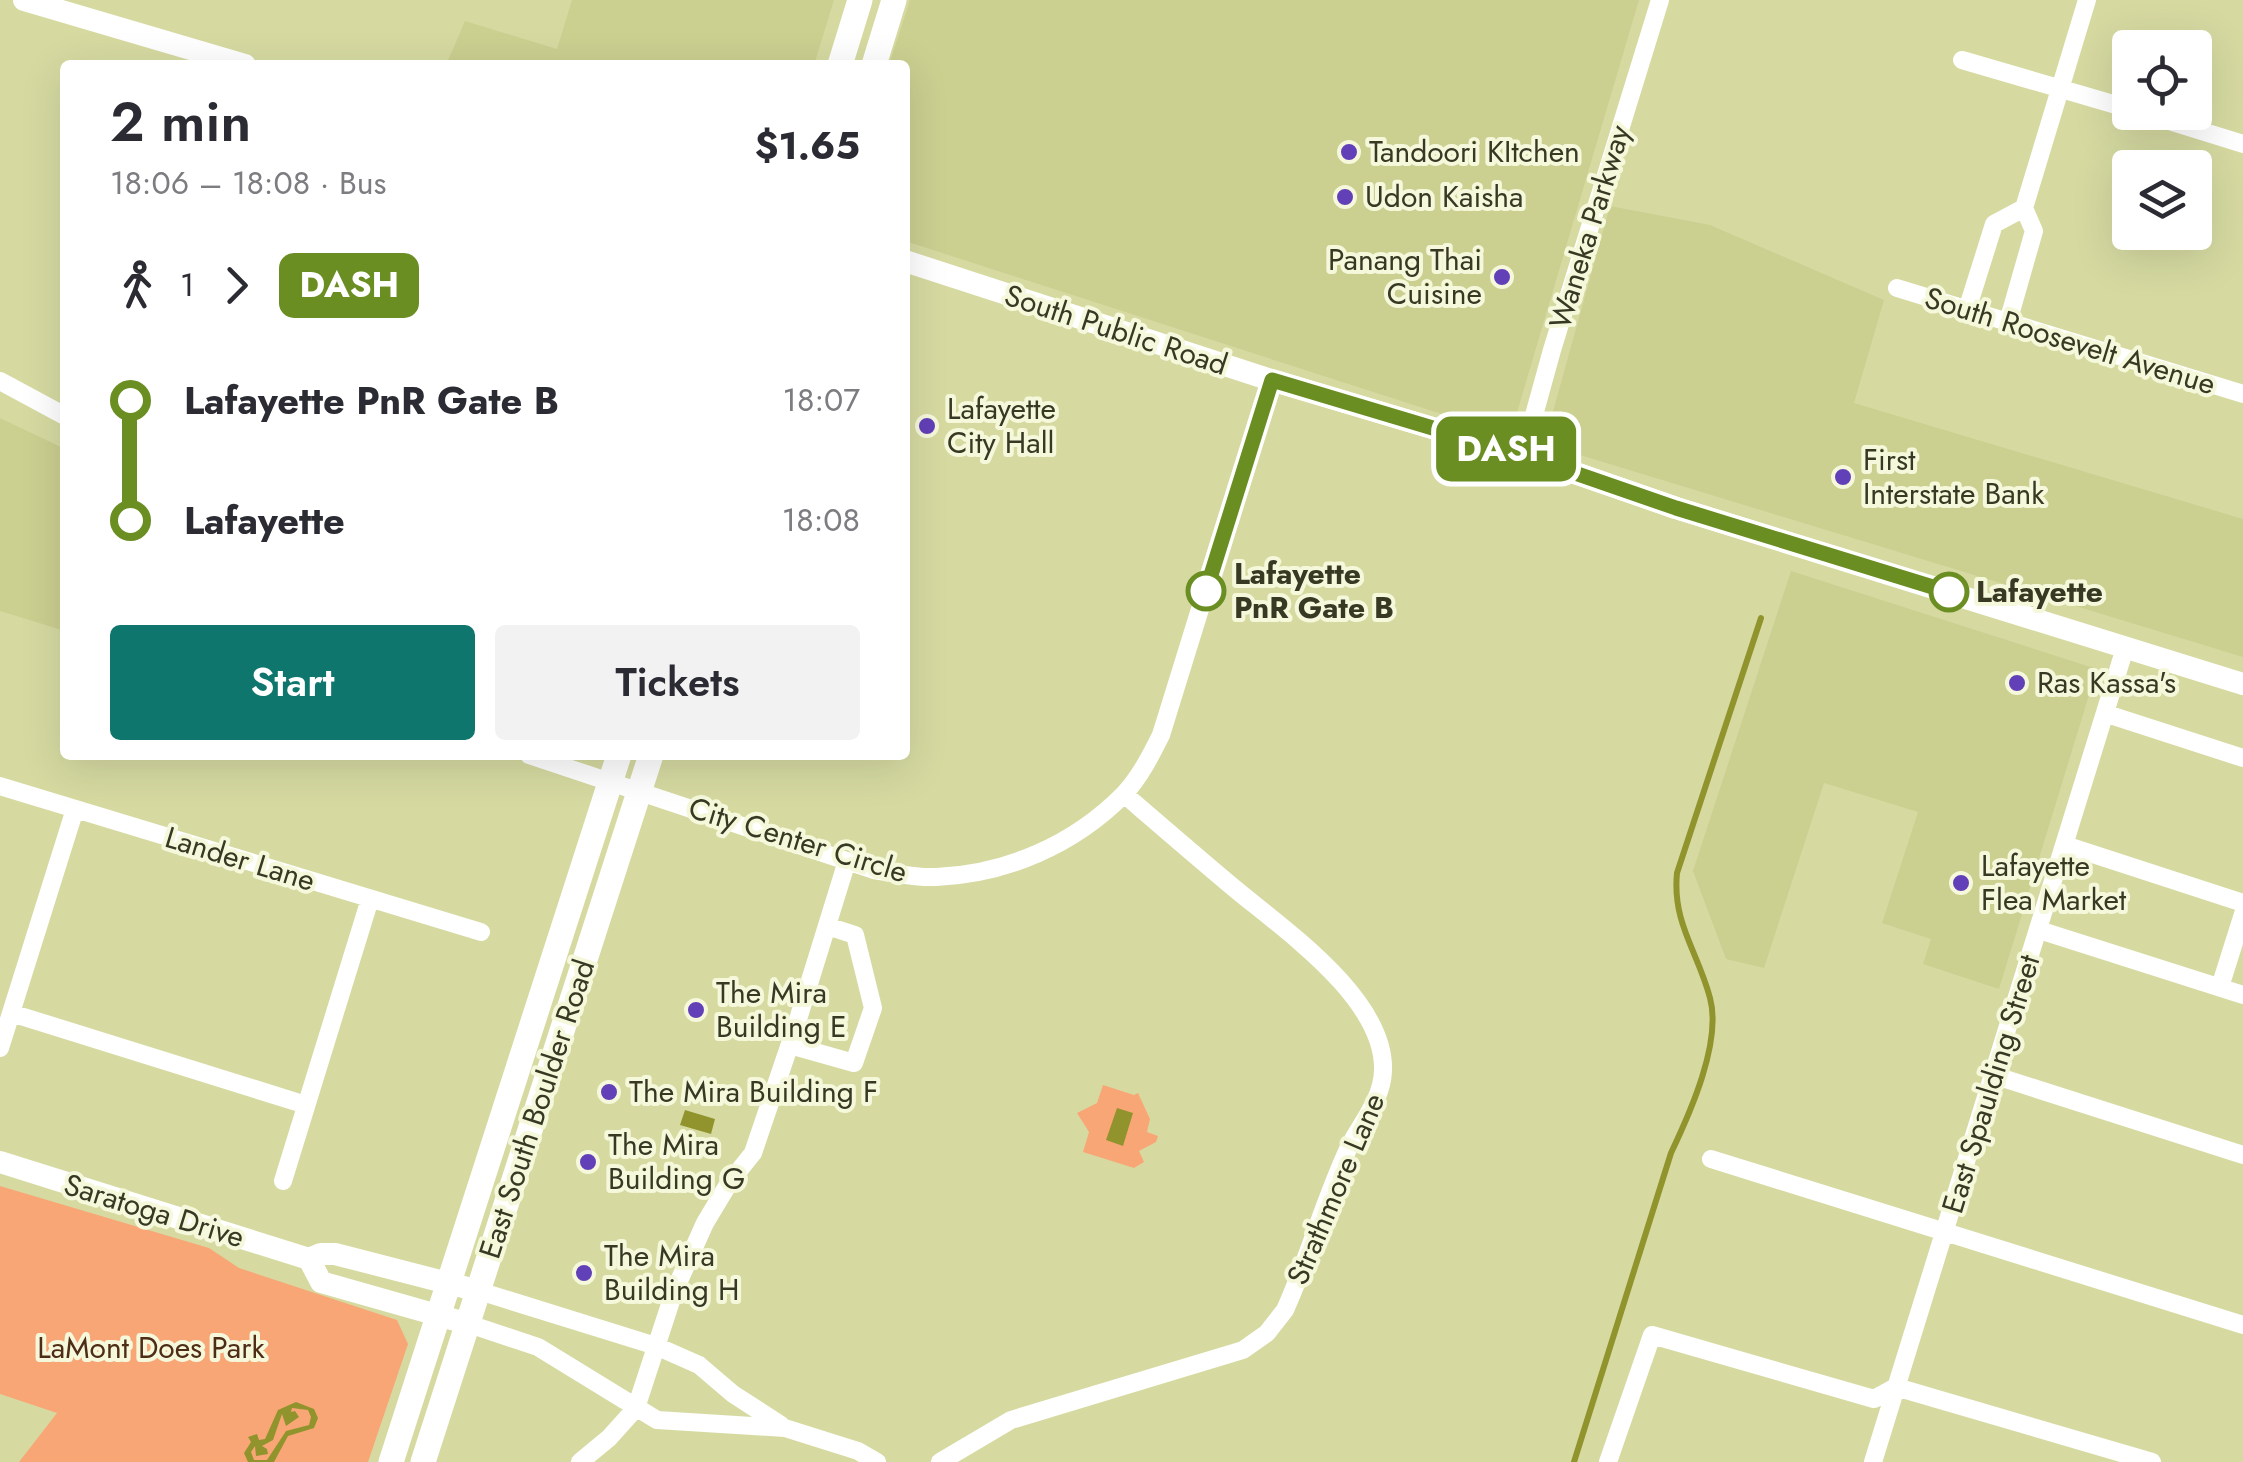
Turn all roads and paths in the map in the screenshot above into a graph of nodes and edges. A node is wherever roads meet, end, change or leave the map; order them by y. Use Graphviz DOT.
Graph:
graph roads {
  1 [pos="24,0"];
  2 [pos="860,0"];
  3 [pos="894,0"];
  4 [pos="1660,0"];
  5 [pos="2087,0"];
  6 [pos="228,60"];
  7 [pos="842,60"];
  8 [pos="876,60"];
  9 [pos="1962,60"];
  10 [pos="2060,88"];
  11 [pos="2112,104"];
  12 [pos="2198,130"];
  13 [pos="2243,144"];
  14 [pos="2024,208"];
  15 [pos="910,263"];
  16 [pos="1898,288"];
  17 [pos="1967,310"];
  18 [pos="2008,322"];
  19 [pos="1272,380"];
  20 [pos="0,381"];
  21 [pos="2243,394"];
  22 [pos="60,413"];
  23 [pos="1523,455"];
  24 [pos="2125,648"];
  25 [pos="2243,684"];
  26 [pos="2107,714"];
  27 [pos="2243,758"];
  28 [pos="544,760"];
  29 [pos="617,760"];
  30 [pos="650,760"];
  31 [pos="611,781"];
  32 [pos="0,786"];
  33 [pos="640,792"];
  34 [pos="1124,794"];
  35 [pos="76,810"];
  36 [pos="2065,845"];
  37 [pos="846,861"];
  38 [pos="370,899"];
  39 [pos="2243,903"];
  40 [pos="2243,914"];
  41 [pos="827,926"];
  42 [pos="2039,930"];
  43 [pos="481,932"];
  44 [pos="2220,987"];
  45 [pos="2243,994"];
  46 [pos="11,1013"];
  47 [pos="790,1045"];
  48 [pos="0,1048"];
  49 [pos="1993,1075"];
  50 [pos="306,1105"];
  51 [pos="2243,1155"];
  52 [pos="1711,1159"];
  53 [pos="0,1162"];
  54 [pos="283,1181"];
  55 [pos="1944,1233"];
  56 [pos="309,1259"];
  57 [pos="447,1286"];
  58 [pos="479,1292"];
  59 [pos="437,1317"];
  60 [pos="469,1324"];
  61 [pos="2243,1324"];
  62 [pos="656,1346"];
  63 [pos="1896,1387"];
  64 [pos="636,1408"];
  65 [pos="785,1428"];
  66 [pos="391,1462"];
  67 [pos="423,1462"];
  68 [pos="580,1462"];
  69 [pos="877,1462"];
  70 [pos="940,1462"];
  71 [pos="1608,1462"];
  72 [pos="1873,1462"];
  73 [pos="2152,1462"];
  1 -- 6 [label="street"];
  2 -- 7 [label="main road"];
  3 -- 8 [label="main road"];
  4 -- 23 [label="street, Waneka Parkway"];
  5 -- 10 [label="street"];
  9 -- 10 [label="street"];
  10 -- 11 [label="street"];
  10 -- 14 [label="street"];
  12 -- 13 [label="street"];
  14 -- 17 [label="street"];
  14 -- 18 [label="street"];
  15 -- 19 [label="street, South Public Road"];
  16 -- 17 [label="street, South Roosevelt Avenue"];
  17 -- 18 [label="street, South Roosevelt Avenue"];
  18 -- 21 [label="street, South Roosevelt Avenue"];
  19 -- 23 [label="street, South Public Road"];
  19 -- 34 [label="street, City Center Circle"];
  20 -- 22 [label="street"];
  23 -- 24 [label="street, South Public Road"];
  24 -- 25 [label="street, South Public Road"];
  24 -- 26 [label="street, East Spaulding Street"];
  26 -- 27 [label="street"];
  26 -- 36 [label="street, East Spaulding Street"];
  28 -- 31 [label="street, City Center Circle"];
  29 -- 31 [label="main road, East South Boulder Road"];
  30 -- 33 [label="main road, East South Boulder Road"];
  31 -- 33 [label="street, City Center Circle"];
  31 -- 57 [label="main road, East South Boulder Road"];
  32 -- 35 [label="street, Lander Lane"];
  33 -- 37 [label="street, City Center Circle"];
  33 -- 58 [label="main road, East South Boulder Road"];
  34 -- 37 [label="street, City Center Circle"];
  34 -- 70 [label="street, Strathmore Lane"];
  35 -- 38 [label="street, Lander Lane"];
  35 -- 46 [label="street"];
  36 -- 39 [label="street"];
  36 -- 42 [label="street, East Spaulding Street"];
  37 -- 41 [label="street"];
  38 -- 43 [label="street, Lander Lane"];
  38 -- 50 [label="street"];
  40 -- 44 [label="street"];
  41 -- 47 [label="street"];
  41 -- 47 [label="street"];
  42 -- 44 [label="street"];
  42 -- 49 [label="street, East Spaulding Street"];
  44 -- 45 [label="street"];
  46 -- 48 [label="street"];
  46 -- 50 [label="street"];
  47 -- 62 [label="street"];
  49 -- 51 [label="street"];
  49 -- 55 [label="street, East Spaulding Street"];
  50 -- 54 [label="street"];
  52 -- 55 [label="street"];
  53 -- 56 [label="street, Saratoga Drive"];
  55 -- 61 [label="street"];
  55 -- 63 [label="street, East Spaulding Street"];
  56 -- 57 [label="street, Saratoga Drive"];
  56 -- 59 [label="street, Saratoga Drive"];
  57 -- 58 [label="street, Saratoga Drive"];
  57 -- 59 [label="main road, East South Boulder Road"];
  58 -- 60 [label="main road, East South Boulder Road"];
  58 -- 62 [label="street"];
  59 -- 60 [label="street, Saratoga Drive"];
  59 -- 66 [label="main road, East South Boulder Road"];
  60 -- 64 [label="street"];
  60 -- 67 [label="main road, East South Boulder Road"];
  62 -- 64 [label="street"];
  62 -- 65 [label="street"];
  63 -- 71 [label="street"];
  63 -- 72 [label="street, East Spaulding Street"];
  63 -- 73 [label="street"];
  64 -- 65 [label="street"];
  64 -- 68 [label="street"];
  65 -- 69 [label="street"];
}
